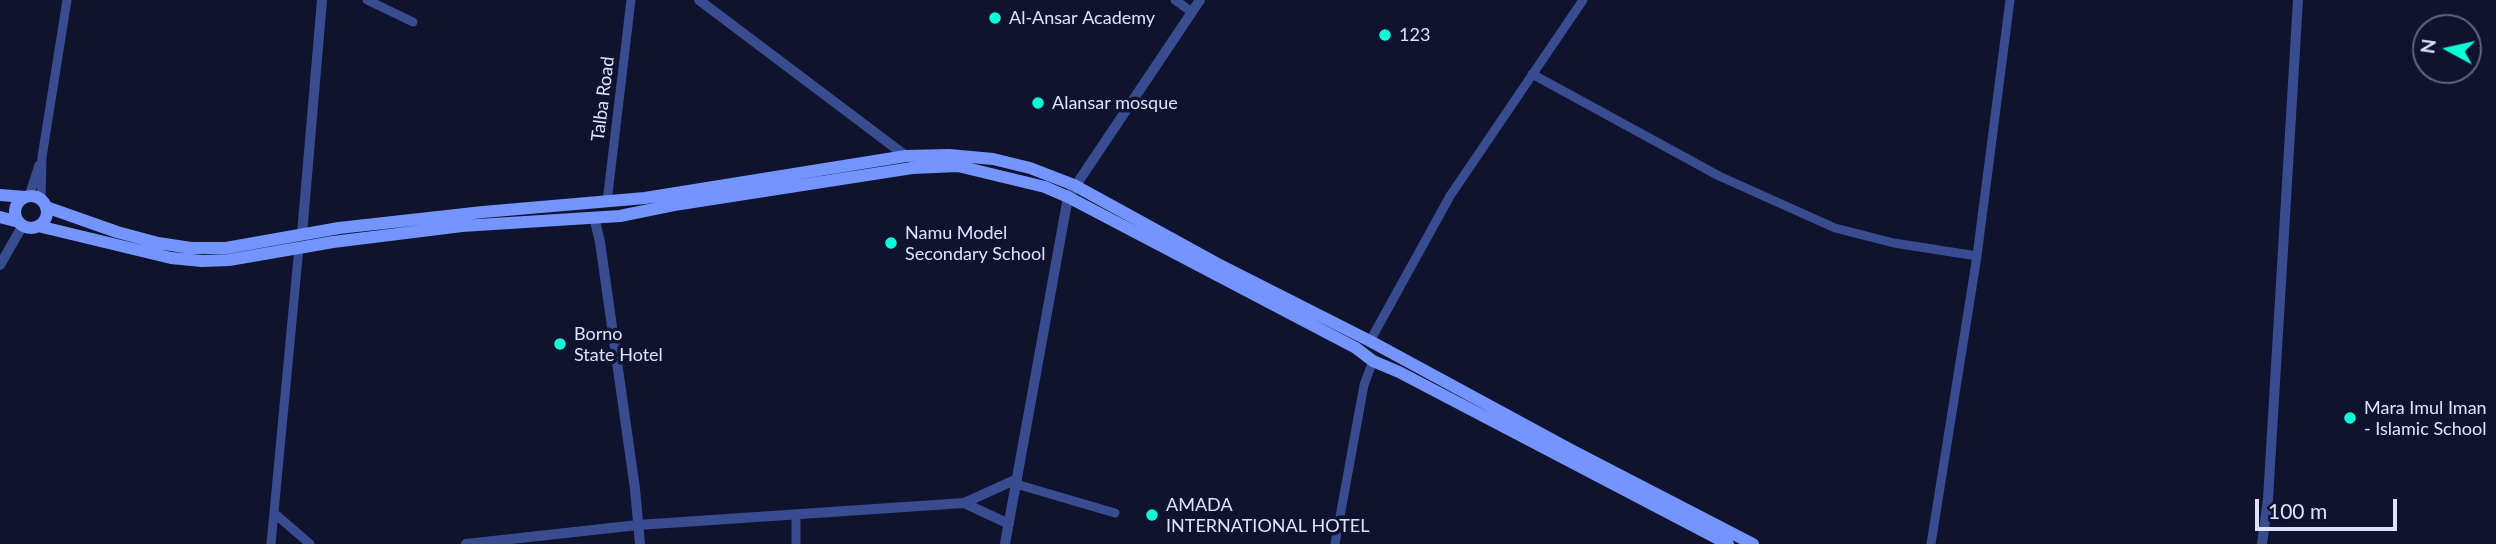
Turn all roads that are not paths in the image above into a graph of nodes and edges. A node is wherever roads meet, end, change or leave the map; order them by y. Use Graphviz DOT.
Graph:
graph roads {
  1 [pos="67,0"];
  2 [pos="322,0"];
  3 [pos="368,0"];
  4 [pos="631,0"];
  5 [pos="699,0"];
  6 [pos="1175,0"];
  7 [pos="1200,0"];
  8 [pos="1583,0"];
  9 [pos="2010,0"];
  10 [pos="2298,0"];
  11 [pos="1192,12"];
  12 [pos="413,22"];
  13 [pos="1532,74"];
  14 [pos="906,156"];
  15 [pos="1071,191"];
  16 [pos="0,195"];
  17 [pos="35,200"];
  18 [pos="607,202"];
  19 [pos="0,216"];
  20 [pos="594,217"];
  21 [pos="21,223"];
  22 [pos="38,226"];
  23 [pos="300,241"];
  24 [pos="1978,256"];
  25 [pos="0,265"];
  26 [pos="1370,341"];
  27 [pos="1373,361"];
  28 [pos="1017,481"];
  29 [pos="964,503"];
  30 [pos="274,513"];
  31 [pos="1115,513"];
  32 [pos="796,514"];
  33 [pos="1009,524"];
  34 [pos="638,525"];
  35 [pos="271,544"];
  36 [pos="310,544"];
  37 [pos="466,544"];
  38 [pos="640,544"];
  39 [pos="796,544"];
  40 [pos="1005,544"];
  41 [pos="1335,544"];
  42 [pos="1728,544"];
  43 [pos="1753,544"];
  44 [pos="1931,544"];
  45 [pos="2262,544"];
  1 -- 17 [label="street"];
  2 -- 23 [label="street"];
  3 -- 12 [label="street"];
  4 -- 18 [label="street, Talba Road"];
  5 -- 14 [label="street"];
  6 -- 11 [label="street"];
  7 -- 11 [label="street"];
  8 -- 13 [label="street"];
  9 -- 24 [label="street"];
  10 -- 45 [label="street"];
  11 -- 15 [label="street"];
  13 -- 24 [label="street"];
  13 -- 26 [label="street"];
  14 -- 15 [label="main road"];
  14 -- 18 [label="main road"];
  15 -- 20 [label="main road"];
  15 -- 26 [label="main road"];
  15 -- 27 [label="main road"];
  15 -- 28 [label="street"];
  16 -- 17 [label="main road"];
  17 -- 21 [label="main road"];
  17 -- 22 [label="main road"];
  17 -- 23 [label="main road"];
  18 -- 23 [label="main road"];
  19 -- 21 [label="main road"];
  20 -- 23 [label="main road"];
  20 -- 34 [label="street"];
  21 -- 22 [label="main road"];
  21 -- 25 [label="street"];
  22 -- 23 [label="main road"];
  23 -- 30 [label="street"];
  24 -- 44 [label="street"];
  26 -- 43 [label="main road"];
  27 -- 41 [label="street"];
  27 -- 42 [label="main road"];
  28 -- 29 [label="street"];
  28 -- 31 [label="street"];
  28 -- 33 [label="street"];
  29 -- 32 [label="street"];
  29 -- 33 [label="street"];
  30 -- 35 [label="street"];
  30 -- 36 [label="street"];
  32 -- 34 [label="street"];
  32 -- 39 [label="street"];
  33 -- 40 [label="street"];
  34 -- 37 [label="street"];
  34 -- 38 [label="street"];
}
